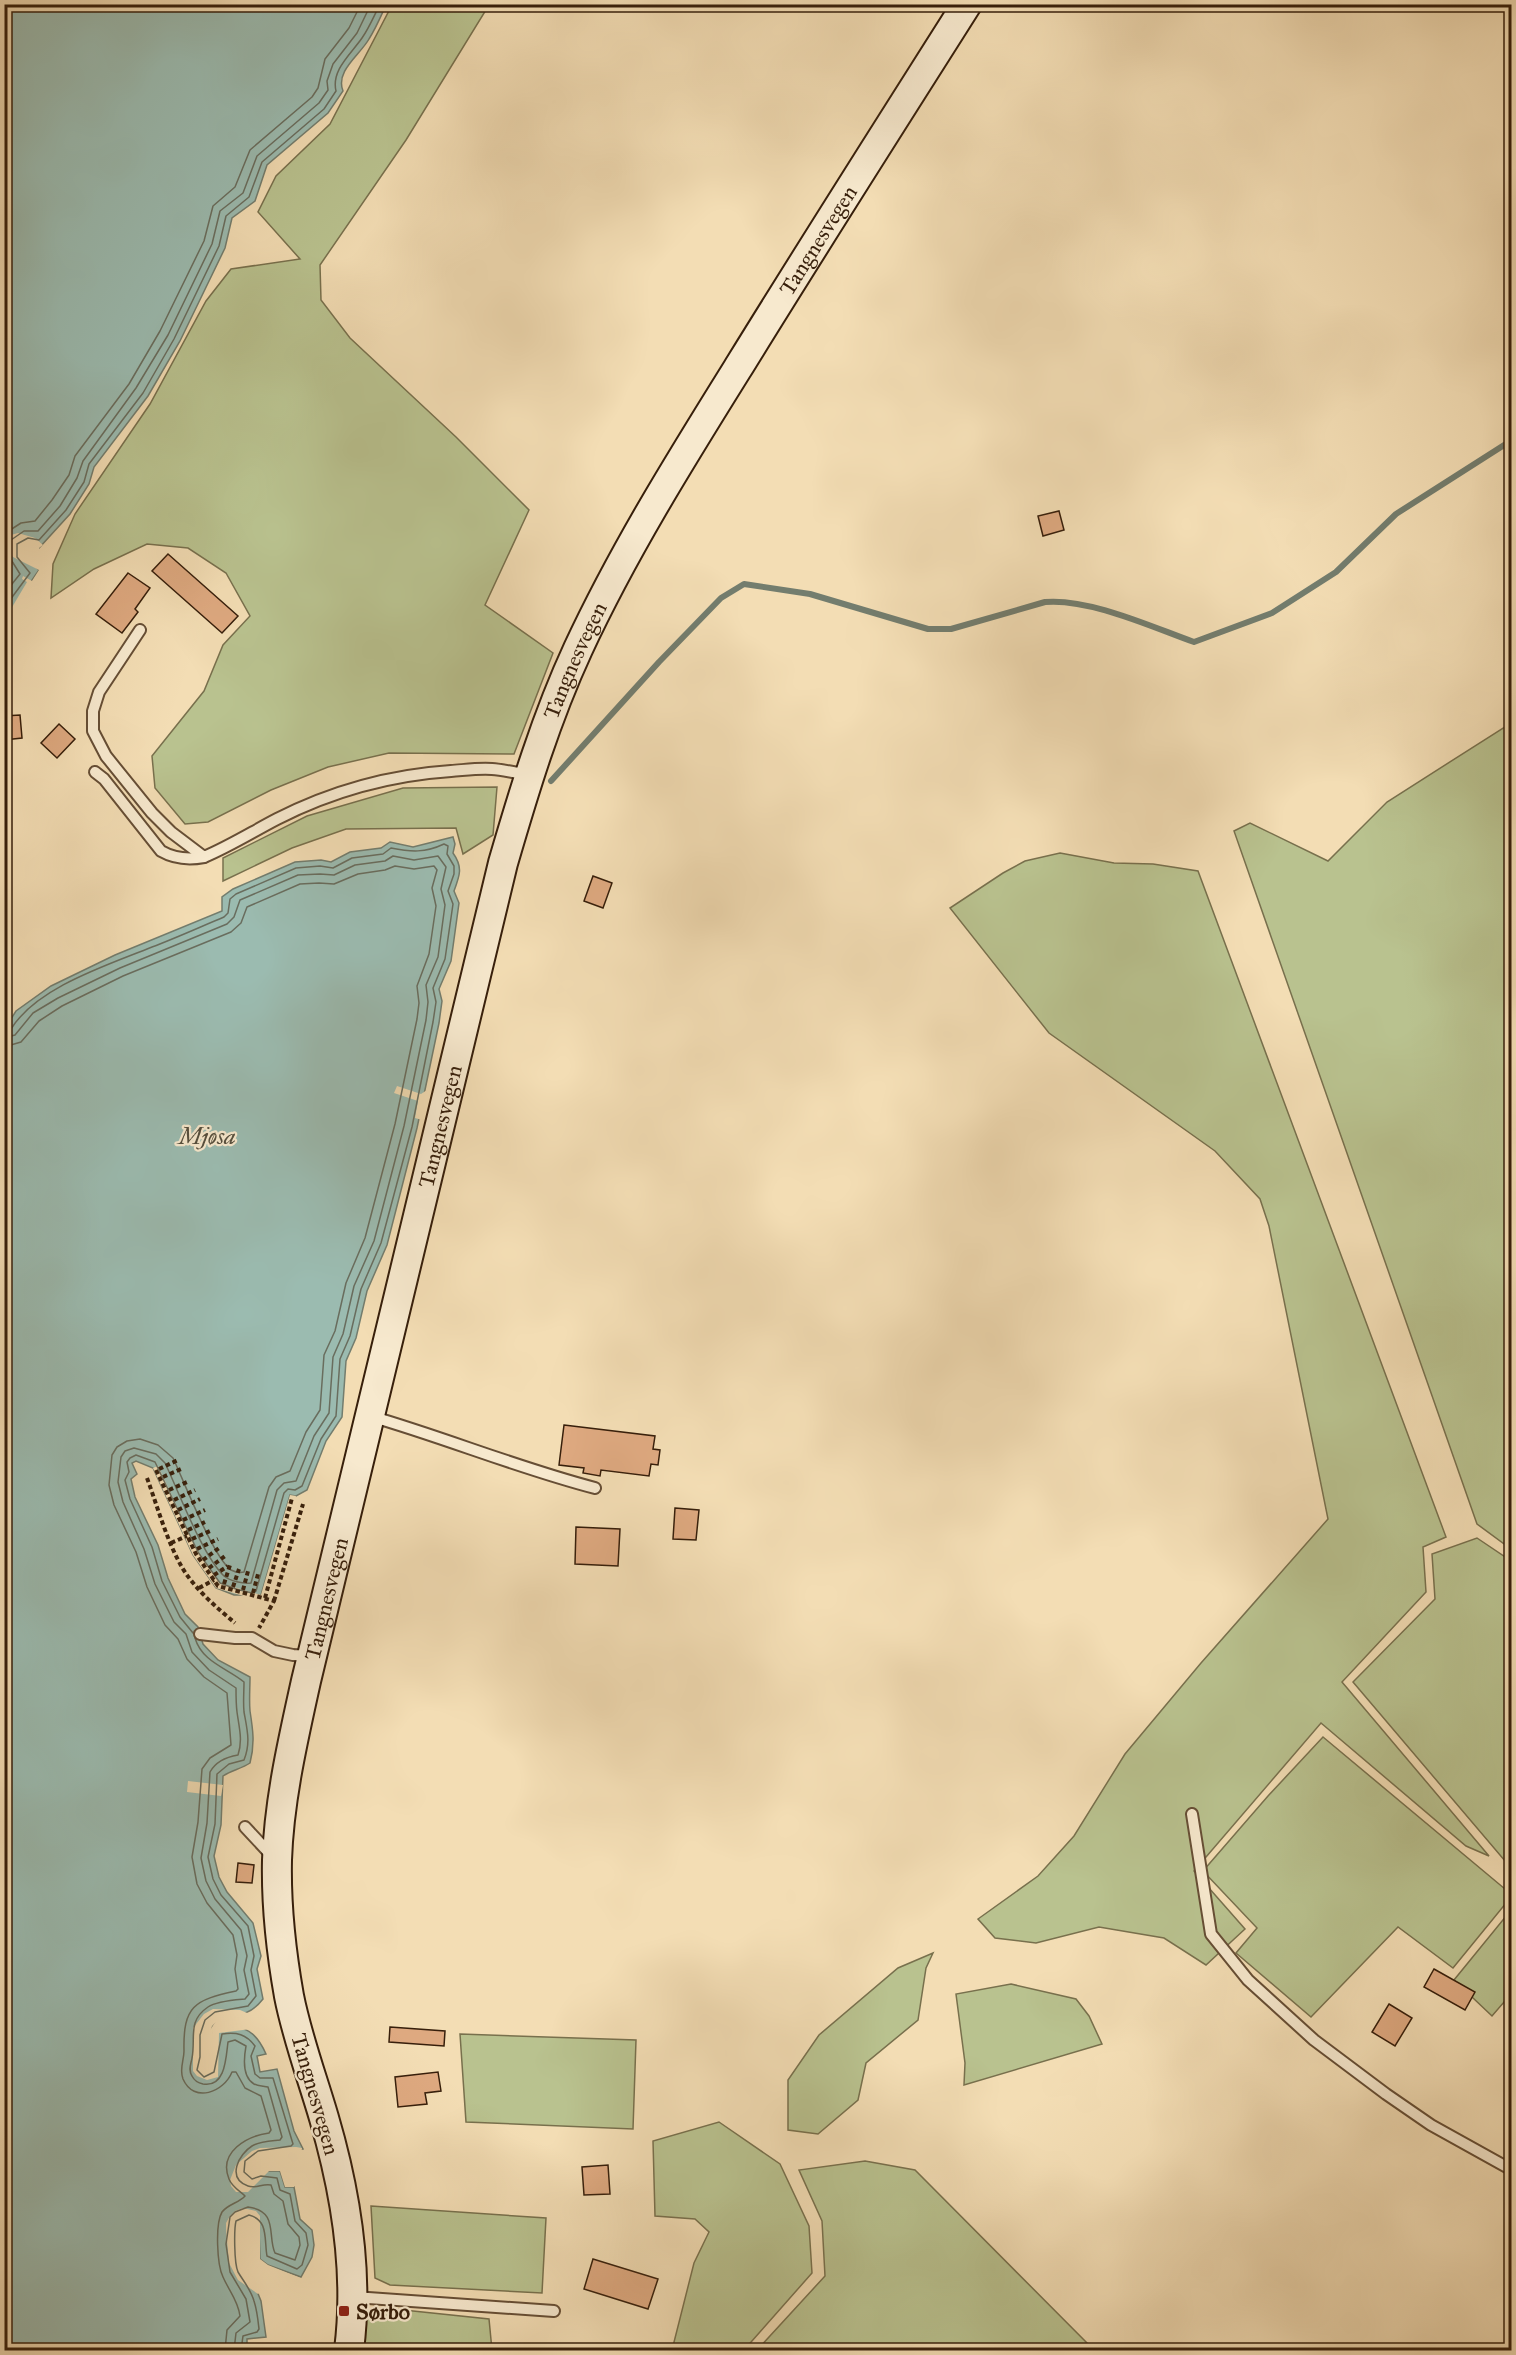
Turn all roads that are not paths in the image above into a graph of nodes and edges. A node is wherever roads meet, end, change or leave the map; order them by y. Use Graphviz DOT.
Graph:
graph roads {
  1 [pos="967,4"];
  2 [pos="140,630"];
  3 [pos="95,772"];
  4 [pos="529,774"];
  5 [pos="204,857"];
  6 [pos="370,1416"];
  7 [pos="595,1488"];
  8 [pos="200,1634"];
  9 [pos="312,1656"];
  10 [pos="1192,1814"];
  11 [pos="245,1827"];
  12 [pos="277,1860"];
  13 [pos="1512,2170"];
  14 [pos="354,2296"];
  15 [pos="554,2310"];
  16 [pos="349,2350"];
  1 -- 4 [label="main road, Tangnesvegen"];
  2 -- 5 [label="lane"];
  3 -- 5 [label="lane"];
  4 -- 5 [label="lane"];
  4 -- 6 [label="main road, Tangnesvegen"];
  6 -- 7 [label="lane"];
  6 -- 9 [label="main road, Tangnesvegen"];
  8 -- 9 [label="lane"];
  9 -- 12 [label="main road, Tangnesvegen"];
  10 -- 13 [label="lane"];
  11 -- 12 [label="lane"];
  12 -- 14 [label="main road, Tangnesvegen"];
  14 -- 15 [label="lane"];
  14 -- 16 [label="main road, Tangnesvegen"];
}
